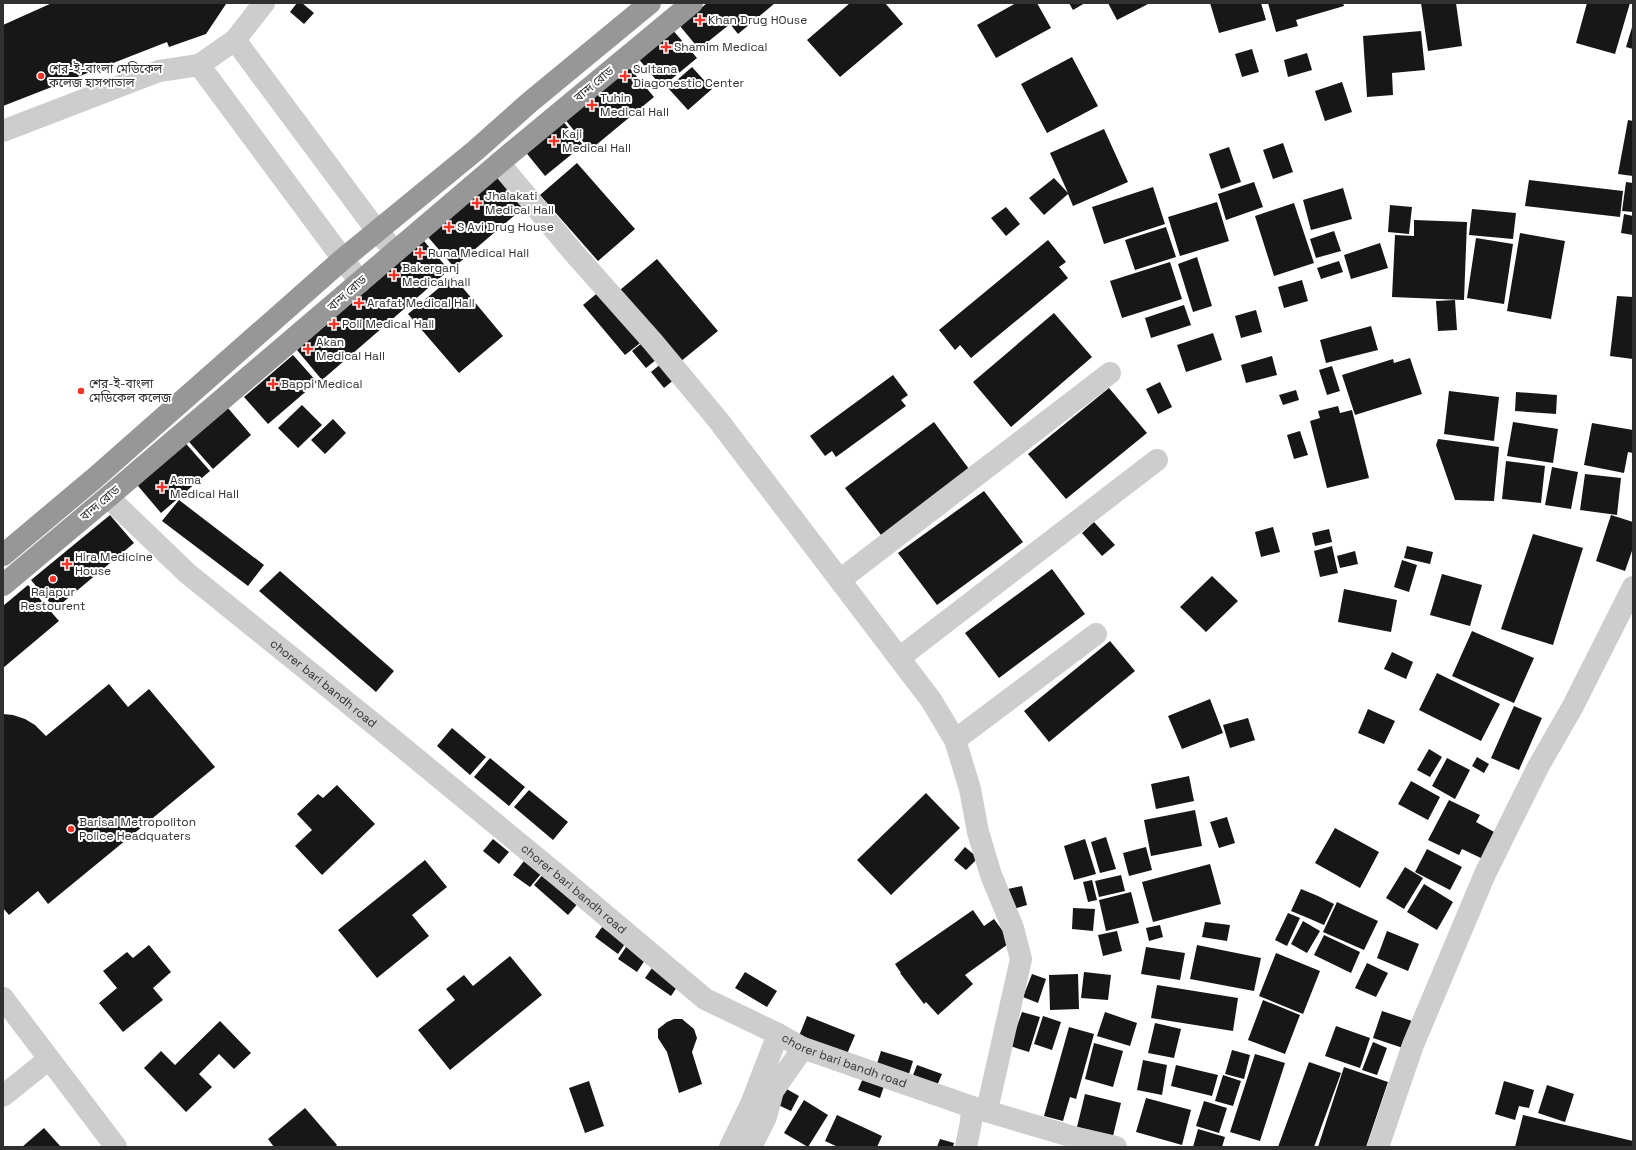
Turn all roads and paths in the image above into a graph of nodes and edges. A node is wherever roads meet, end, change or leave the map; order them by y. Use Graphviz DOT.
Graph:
graph roads {
  1 [pos="264,3"];
  2 [pos="650,3"];
  3 [pos="692,3"];
  4 [pos="235,40"];
  5 [pos="199,65"];
  6 [pos="3,131"];
  7 [pos="499,163"];
  8 [pos="377,231"];
  9 [pos="396,251"];
  10 [pos="343,259"];
  11 [pos="360,282"];
  12 [pos="1110,372"];
  13 [pos="1157,460"];
  14 [pos="108,497"];
  15 [pos="3,555"];
  16 [pos="840,580"];
  17 [pos="3,585"];
  18 [pos="1633,587"];
  19 [pos="1096,634"];
  20 [pos="899,658"];
  21 [pos="955,740"];
  22 [pos="3,998"];
  23 [pos="778,1034"];
  24 [pos="803,1048"];
  25 [pos="49,1059"];
  26 [pos="3,1096"];
  27 [pos="979,1108"];
  28 [pos="1077,1143"];
  29 [pos="116,1147"];
  30 [pos="730,1147"];
  31 [pos="752,1147"];
  32 [pos="966,1147"];
  33 [pos="1116,1147"];
  34 [pos="1378,1147"];
  1 -- 4 [label="street"];
  2 -- 8 [label="highway, বান্দ রোড"];
  3 -- 7 [label="highway, বান্দ রোড"];
  4 -- 5 [label="street"];
  4 -- 8 [label="street"];
  5 -- 6 [label="street"];
  5 -- 10 [label="street"];
  7 -- 9 [label="highway, বান্দ রোড"];
  7 -- 16 [label="street"];
  8 -- 9 [label="street"];
  8 -- 10 [label="highway, বান্দ রোড"];
  9 -- 11 [label="highway, বান্দ রোড"];
  10 -- 11 [label="street"];
  10 -- 15 [label="highway, বান্দ রোড"];
  11 -- 14 [label="highway, বান্দ রোড"];
  12 -- 16 [label="street"];
  13 -- 20 [label="street"];
  14 -- 17 [label="highway, বান্দ রোড"];
  14 -- 23 [label="street, chorer bari bandh road"];
  16 -- 20 [label="street"];
  18 -- 34 [label="street"];
  19 -- 21 [label="street"];
  20 -- 21 [label="street"];
  21 -- 27 [label="street"];
  22 -- 25 [label="street"];
  23 -- 24 [label="street, chorer bari bandh road"];
  23 -- 30 [label="street"];
  24 -- 27 [label="street, chorer bari bandh road"];
  24 -- 31 [label="street"];
  25 -- 26 [label="street"];
  25 -- 29 [label="street"];
  27 -- 28 [label="street, chorer bari bandh road"];
  27 -- 32 [label="street"];
  28 -- 33 [label="street, chorer bari bandh road"];
}
